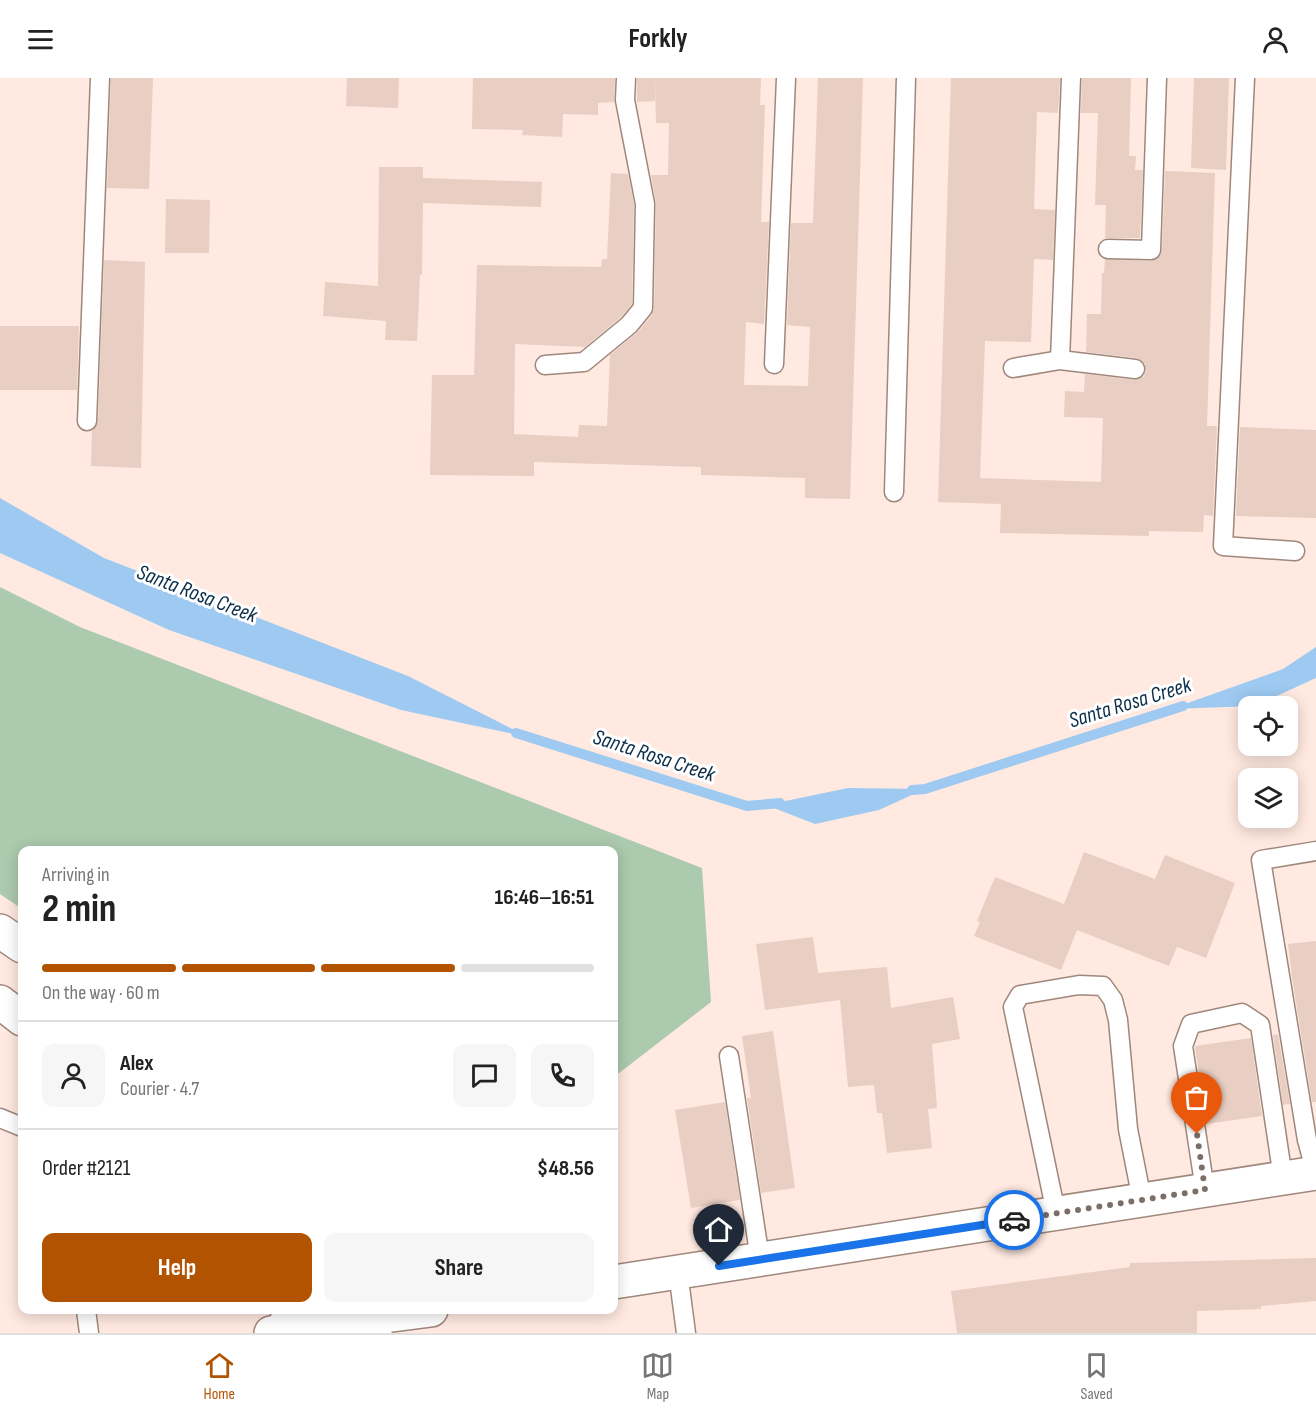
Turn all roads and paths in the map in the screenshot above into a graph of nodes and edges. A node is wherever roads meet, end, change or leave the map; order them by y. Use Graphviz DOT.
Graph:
graph roads {
  1 [pos="100,78"];
  2 [pos="626,78"];
  3 [pos="786,78"];
  4 [pos="906,78"];
  5 [pos="1071,78"];
  6 [pos="1157,78"];
  7 [pos="1245,78"];
  8 [pos="1108,249"];
  9 [pos="1060,360"];
  10 [pos="774,364"];
  11 [pos="545,365"];
  12 [pos="1013,368"];
  13 [pos="1135,369"];
  14 [pos="87,421"];
  15 [pos="894,492"];
  16 [pos="1295,551"];
  17 [pos="1316,851"];
  18 [pos="0,931"];
  19 [pos="18,943"];
  20 [pos="0,1002"];
  21 [pos="18,1016"];
  22 [pos="729,1056"];
  23 [pos="0,1118"];
  24 [pos="18,1125"];
  25 [pos="1316,1173"];
  26 [pos="1283,1178"];
  27 [pos="1205,1190"];
  28 [pos="1142,1200"];
  29 [pos="1056,1213"];
  30 [pos="760,1259"];
  31 [pos="678,1272"];
  32 [pos="618,1281"];
  33 [pos="87,1314"];
  34 [pos="406,1314"];
  35 [pos="368,1320"];
  36 [pos="289,1326"];
  37 [pos="89,1333"];
  38 [pos="686,1333"];
  1 -- 14 [label="lane"];
  2 -- 11 [label="lane"];
  3 -- 10 [label="lane"];
  4 -- 15 [label="lane"];
  5 -- 9 [label="lane"];
  6 -- 8 [label="lane"];
  7 -- 16 [label="lane"];
  9 -- 12 [label="lane"];
  9 -- 13 [label="lane"];
  17 -- 25 [label="lane"];
  18 -- 19 [label="street"];
  20 -- 21 [label="street"];
  22 -- 30 [label="lane"];
  23 -- 24 [label="lane"];
  25 -- 26 [label="street"];
  26 -- 27 [label="street"];
  26 -- 27 [label="lane"];
  27 -- 28 [label="street"];
  28 -- 29 [label="street"];
  28 -- 29 [label="lane"];
  29 -- 30 [label="street"];
  30 -- 31 [label="street"];
  31 -- 32 [label="street"];
  31 -- 38 [label="lane"];
  33 -- 37 [label="lane"];
  34 -- 35 [label="street"];
  35 -- 36 [label="street"];
}
